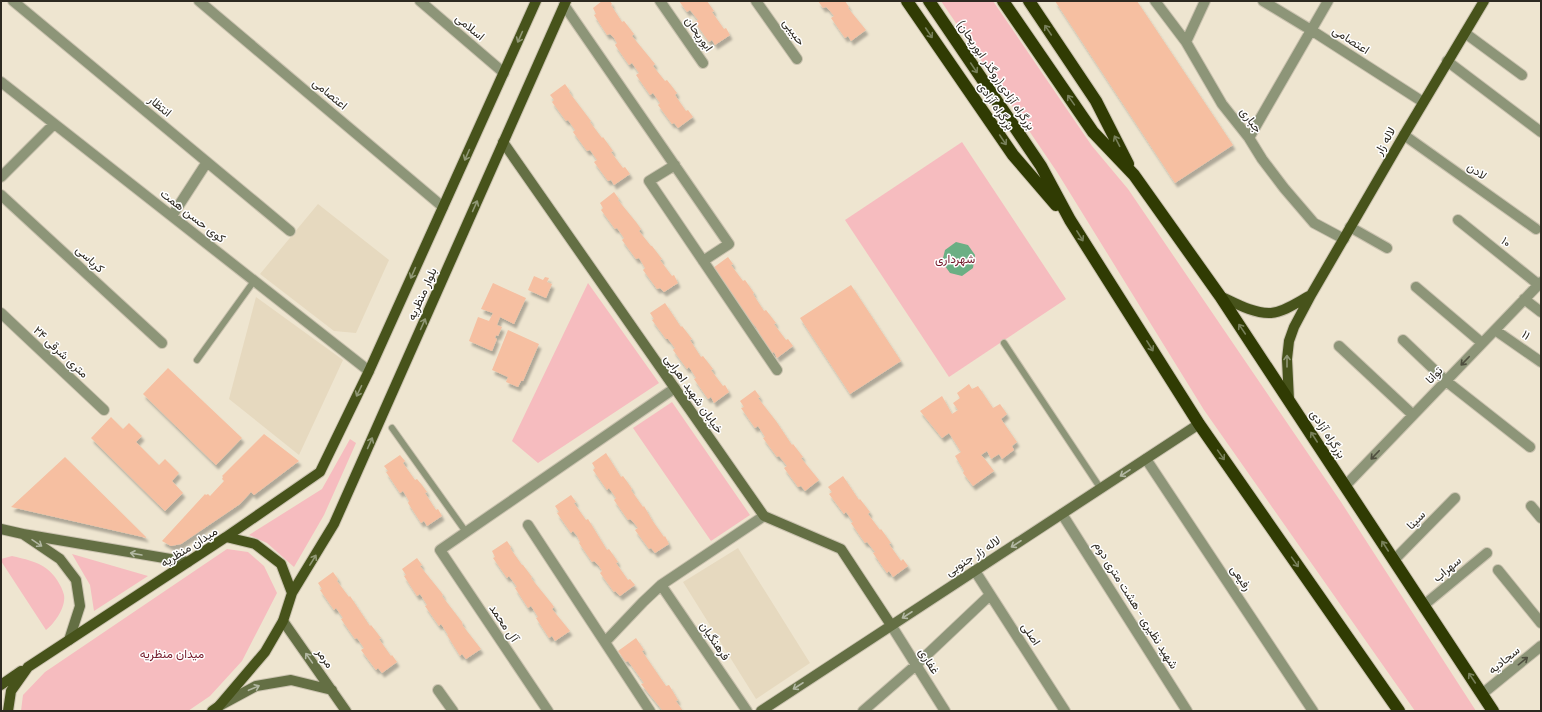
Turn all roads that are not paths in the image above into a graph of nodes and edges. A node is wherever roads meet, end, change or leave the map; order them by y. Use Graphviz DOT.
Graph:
graph roads {
  1 [pos="13,1"];
  2 [pos="199,1"];
  3 [pos="420,1"];
  4 [pos="536,1"];
  5 [pos="660,1"];
  6 [pos="756,1"];
  7 [pos="907,1"];
  8 [pos="929,1"];
  9 [pos="1003,1"];
  10 [pos="1029,1"];
  11 [pos="1156,1"];
  12 [pos="1205,1"];
  13 [pos="1263,1"];
  14 [pos="1328,1"];
  15 [pos="565,3"];
  16 [pos="1480,3"];
  17 [pos="1311,30"];
  18 [pos="1465,33"];
  19 [pos="1186,42"];
  20 [pos="797,59"];
  21 [pos="1447,61"];
  22 [pos="703,63"];
  23 [pos="504,73"];
  24 [pos="1522,75"];
  25 [pos="1,82"];
  26 [pos="1423,102"];
  27 [pos="54,124"];
  28 [pos="1541,132"];
  29 [pos="1404,135"];
  30 [pos="1249,138"];
  31 [pos="504,142"];
  32 [pos="207,162"];
  33 [pos="675,165"];
  34 [pos="1041,166"];
  35 [pos="1134,176"];
  36 [pos="1,177"];
  37 [pos="1,195"];
  38 [pos="443,206"];
  39 [pos="172,216"];
  40 [pos="1070,220"];
  41 [pos="1458,220"];
  42 [pos="1350,227"];
  43 [pos="1536,229"];
  44 [pos="290,231"];
  45 [pos="1344,239"];
  46 [pos="1387,248"];
  47 [pos="703,261"];
  48 [pos="254,281"];
  49 [pos="1540,283"];
  50 [pos="1416,287"];
  51 [pos="1311,295"];
  52 [pos="1220,296"];
  53 [pos="1524,300"];
  54 [pos="1541,312"];
  55 [pos="1,313"];
  56 [pos="1495,330"];
  57 [pos="1403,340"];
  58 [pos="162,343"];
  59 [pos="1004,343"];
  60 [pos="1482,343"];
  61 [pos="1339,346"];
  62 [pos="197,360"];
  63 [pos="1541,362"];
  64 [pos="777,370"];
  65 [pos="369,371"];
  66 [pos="1446,381"];
  67 [pos="675,388"];
  68 [pos="1289,400"];
  69 [pos="104,410"];
  70 [pos="1413,415"];
  71 [pos="1199,424"];
  72 [pos="392,428"];
  73 [pos="1530,447"];
  74 [pos="1146,459"];
  75 [pos="1346,485"];
  76 [pos="1100,488"];
  77 [pos="1455,498"];
  78 [pos="1531,506"];
  79 [pos="1062,514"];
  80 [pos="764,516"];
  81 [pos="1541,518"];
  82 [pos="528,525"];
  83 [pos="1,529"];
  84 [pos="466,532"];
  85 [pos="24,534"];
  86 [pos="226,537"];
  87 [pos="1487,553"];
  88 [pos="1394,560"];
  89 [pos="188,562"];
  90 [pos="1498,570"];
  91 [pos="975,571"];
  92 [pos="661,585"];
  93 [pos="292,593"];
  94 [pos="990,595"];
  95 [pos="1424,605"];
  96 [pos="283,621"];
  97 [pos="1541,623"];
  98 [pos="891,625"];
  99 [pos="69,640"];
  100 [pos="605,642"];
  101 [pos="1541,646"];
  102 [pos="916,665"];
  103 [pos="28,667"];
  104 [pos="1,685"];
  105 [pos="332,690"];
  106 [pos="438,690"];
  107 [pos="1482,694"];
  108 [pos="218,710"];
  109 [pos="1397,710"];
  110 [pos="8,711"];
  111 [pos="346,711"];
  112 [pos="453,711"];
  113 [pos="548,711"];
  114 [pos="650,711"];
  115 [pos="747,711"];
  116 [pos="761,711"];
  117 [pos="863,711"];
  118 [pos="945,711"];
  119 [pos="1065,711"];
  120 [pos="1187,711"];
  121 [pos="1313,711"];
  122 [pos="1493,711"];
  1 -- 32 [label="street, انتظار"];
  2 -- 38 [label="street, اعتصامی"];
  3 -- 23 [label="street, اسلامی"];
  4 -- 23 [label="main road, بلوار منظریه, one-way"];
  5 -- 22 [label="street, ابوریحان"];
  6 -- 20 [label="street, حبیبی"];
  7 -- 40 [label="highway, بزرگراه آزادی, one-way"];
  8 -- 34 [label="highway, بزرگراه آزادی(روگذر ابوریحان), one-way"];
  35 -- 9 [label="highway, بزرگراه آزادی, one-way"];
  35 -- 10 [label="highway, بزرگراه آزادی, one-way"];
  11 -- 19 [label="street, جباری"];
  12 -- 19 [label="street"];
  13 -- 17 [label="street, اعتصامی"];
  14 -- 17 [label="street"];
  15 -- 31 [label="main road, بلوار منظریه"];
  15 -- 33 [label="street"];
  16 -- 18 [label="main road, لاله زار"];
  17 -- 26 [label="street, اعتصامی"];
  17 -- 30 [label="street"];
  18 -- 21 [label="main road, لاله زار"];
  18 -- 24 [label="street"];
  19 -- 30 [label="street, جباری"];
  21 -- 26 [label="main road, لاله زار"];
  21 -- 28 [label="street"];
  23 -- 38 [label="main road, بلوار منظریه, one-way"];
  25 -- 27 [label="street, کوی حسن همت"];
  26 -- 29 [label="main road, لاله زار"];
  27 -- 36 [label="street"];
  27 -- 39 [label="street, کوی حسن همت"];
  29 -- 42 [label="main road, لاله زار"];
  29 -- 43 [label="street, لادن"];
  30 -- 45 [label="street, جباری"];
  31 -- 67 [label="street, خیابان شهید اهرابی"];
  93 -- 31 [label="main road, بلوار منظریه, one-way"];
  32 -- 39 [label="street"];
  32 -- 44 [label="street, انتظار"];
  33 -- 47 [label="street"];
  33 -- 47 [label="street"];
  34 -- 40 [label="highway, بزرگراه آزادی"];
  35 -- 52 [label="highway, بزرگراه آزادی"];
  37 -- 58 [label="street, کرباسی"];
  38 -- 65 [label="main road, بلوار منظریه, one-way"];
  39 -- 48 [label="street, کوی حسن همت"];
  40 -- 71 [label="highway, بزرگراه آزادی, one-way"];
  41 -- 49 [label="street, ۱۰"];
  42 -- 45 [label="main road, لاله زار"];
  42 -- 46 [label="street"];
  45 -- 51 [label="main road, لاله زار"];
  47 -- 64 [label="street"];
  48 -- 62 [label="lane"];
  48 -- 65 [label="street, کوی حسن همت"];
  49 -- 53 [label="street, توانا"];
  50 -- 60 [label="street"];
  51 -- 52 [label="main road"];
  68 -- 51 [label="main road, لاله زار, one-way"];
  68 -- 52 [label="highway, بزرگراه آزادی, one-way"];
  53 -- 54 [label="street"];
  53 -- 56 [label="street, توانا"];
  55 -- 69 [label="street, ۲۴ متری شرقی"];
  56 -- 60 [label="street, توانا"];
  56 -- 63 [label="street, ۱۱"];
  57 -- 66 [label="street"];
  59 -- 76 [label="lane"];
  60 -- 66 [label="street, توانا, one-way"];
  61 -- 70 [label="street"];
  65 -- 86 [label="main road, بلوار منظریه, one-way"];
  66 -- 70 [label="street, توانا"];
  66 -- 73 [label="street"];
  67 -- 80 [label="street, خیابان شهید اهرابی"];
  67 -- 84 [label="street"];
  75 -- 68 [label="highway, بزرگراه آزادی, one-way"];
  70 -- 75 [label="street, توانا, one-way"];
  71 -- 74 [label="street, لاله زار جنوبی"];
  71 -- 109 [label="highway, بزرگراه آزادی, one-way"];
  72 -- 84 [label="lane"];
  74 -- 76 [label="street, لاله زار جنوبی, one-way"];
  74 -- 121 [label="street, رفیعی"];
  88 -- 75 [label="highway, بزرگراه آزادی, one-way"];
  76 -- 79 [label="street, لاله زار جنوبی"];
  77 -- 88 [label="street, سینا"];
  78 -- 81 [label="street"];
  79 -- 91 [label="street, لاله زار جنوبی, one-way"];
  79 -- 120 [label="street, شهید نظیری - هشت متری دوم"];
  80 -- 92 [label="street"];
  80 -- 98 [label="street"];
  82 -- 100 [label="street"];
  83 -- 85 [label="street"];
  84 -- 113 [label="street, آل محمد"];
  89 -- 85 [label="street, one-way"];
  85 -- 99 [label="street, one-way"];
  86 -- 89 [label="main road, ميدان منظریه"];
  86 -- 93 [label="main road, ميدان منظریه"];
  87 -- 95 [label="street, سهراب"];
  88 -- 95 [label="highway, بزرگراه آزادی"];
  89 -- 99 [label="main road, ميدان منظریه"];
  90 -- 97 [label="street"];
  91 -- 94 [label="street, اصلی"];
  91 -- 98 [label="street, لاله زار جنوبی, one-way"];
  92 -- 100 [label="street"];
  92 -- 115 [label="street, فرهنگیان"];
  93 -- 96 [label="main road"];
  94 -- 102 [label="street"];
  94 -- 119 [label="street, اصلی"];
  107 -- 95 [label="highway, بزرگراه آزادی, one-way"];
  105 -- 96 [label="street, مرمر, one-way"];
  96 -- 108 [label="main road"];
  98 -- 102 [label="street, غفاری"];
  98 -- 116 [label="street, لاله زار جنوبی, one-way"];
  99 -- 103 [label="main road, ميدان منظریه"];
  100 -- 114 [label="street"];
  107 -- 101 [label="street, سجادیه, one-way"];
  102 -- 117 [label="street"];
  102 -- 118 [label="street, غفاری"];
  103 -- 104 [label="main road"];
  103 -- 110 [label="main road, ميدان منظریه"];
  108 -- 105 [label="street, one-way"];
  105 -- 111 [label="street, مرمر"];
  106 -- 112 [label="street"];
  107 -- 122 [label="highway, بزرگراه آزادی"];
}
